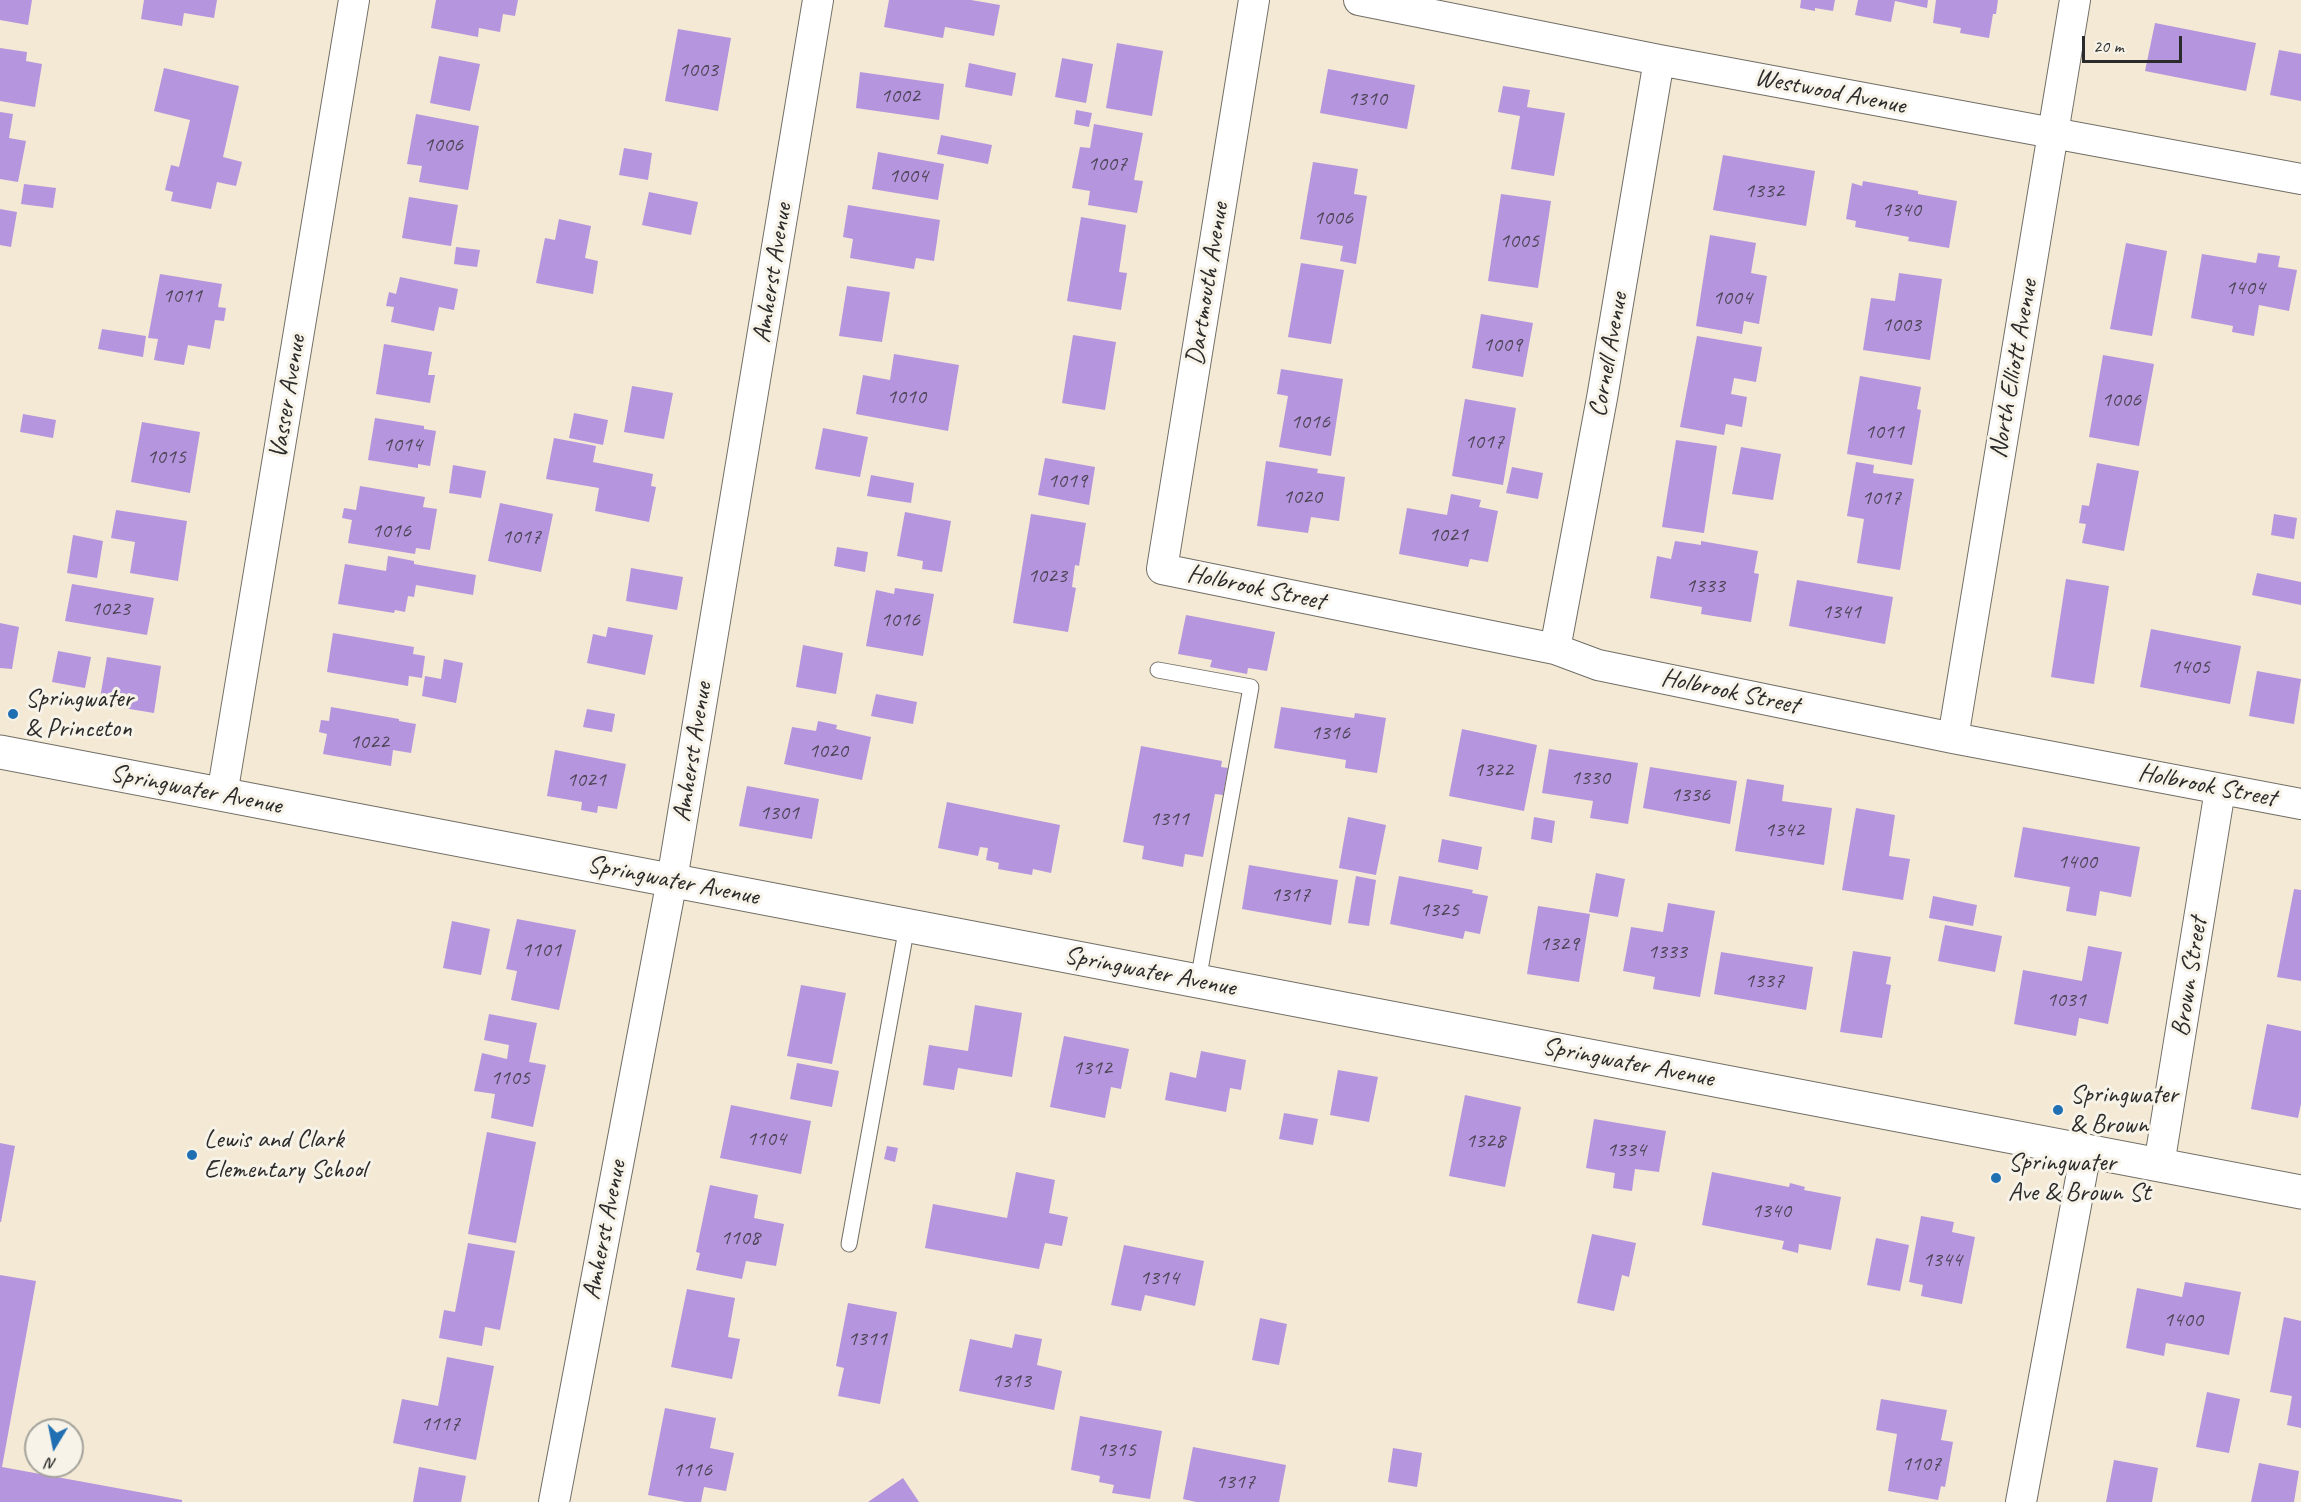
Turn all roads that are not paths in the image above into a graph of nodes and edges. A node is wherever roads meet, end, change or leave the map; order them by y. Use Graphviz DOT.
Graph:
graph roads {
  1 [pos="354,0"];
  2 [pos="819,0"];
  3 [pos="1254,0"];
  4 [pos="2074,0"];
  5 [pos="1376,2"];
  6 [pos="1659,60"];
  7 [pos="2054,134"];
  8 [pos="2301,179"];
  9 [pos="1162,568"];
  10 [pos="1555,649"];
  11 [pos="1158,670"];
  12 [pos="1953,738"];
  13 [pos="0,752"];
  14 [pos="2220,790"];
  15 [pos="222,795"];
  16 [pos="2301,804"];
  17 [pos="672,880"];
  18 [pos="907,926"];
  19 [pos="1198,981"];
  20 [pos="2086,1151"];
  21 [pos="2159,1165"];
  22 [pos="2301,1192"];
  23 [pos="849,1244"];
  24 [pos="554,1502"];
  25 [pos="2021,1502"];
  1 -- 15 [label="street, Vasser Avenue"];
  2 -- 17 [label="street, Amherst Avenue"];
  3 -- 9 [label="street, Dartmouth Avenue"];
  4 -- 7 [label="street, North Elliott Avenue"];
  5 -- 6 [label="street, Westwood Avenue"];
  6 -- 7 [label="street, Westwood Avenue"];
  6 -- 10 [label="street, Cornell Avenue"];
  7 -- 8 [label="street, Westwood Avenue"];
  7 -- 12 [label="street, North Elliott Avenue"];
  9 -- 10 [label="street, Holbrook Street"];
  10 -- 12 [label="street, Holbrook Street"];
  11 -- 19 [label="lane"];
  12 -- 14 [label="street, Holbrook Street"];
  13 -- 15 [label="street, Springwater Avenue"];
  14 -- 16 [label="street, Holbrook Street"];
  14 -- 21 [label="street, Brown Street"];
  15 -- 17 [label="street, Springwater Avenue"];
  17 -- 18 [label="street, Springwater Avenue"];
  17 -- 24 [label="street, Amherst Avenue"];
  18 -- 19 [label="street, Springwater Avenue"];
  18 -- 23 [label="lane"];
  19 -- 20 [label="street, Springwater Avenue"];
  20 -- 21 [label="street, Springwater Avenue"];
  20 -- 25 [label="street"];
  21 -- 22 [label="street, Springwater Avenue"];
}
